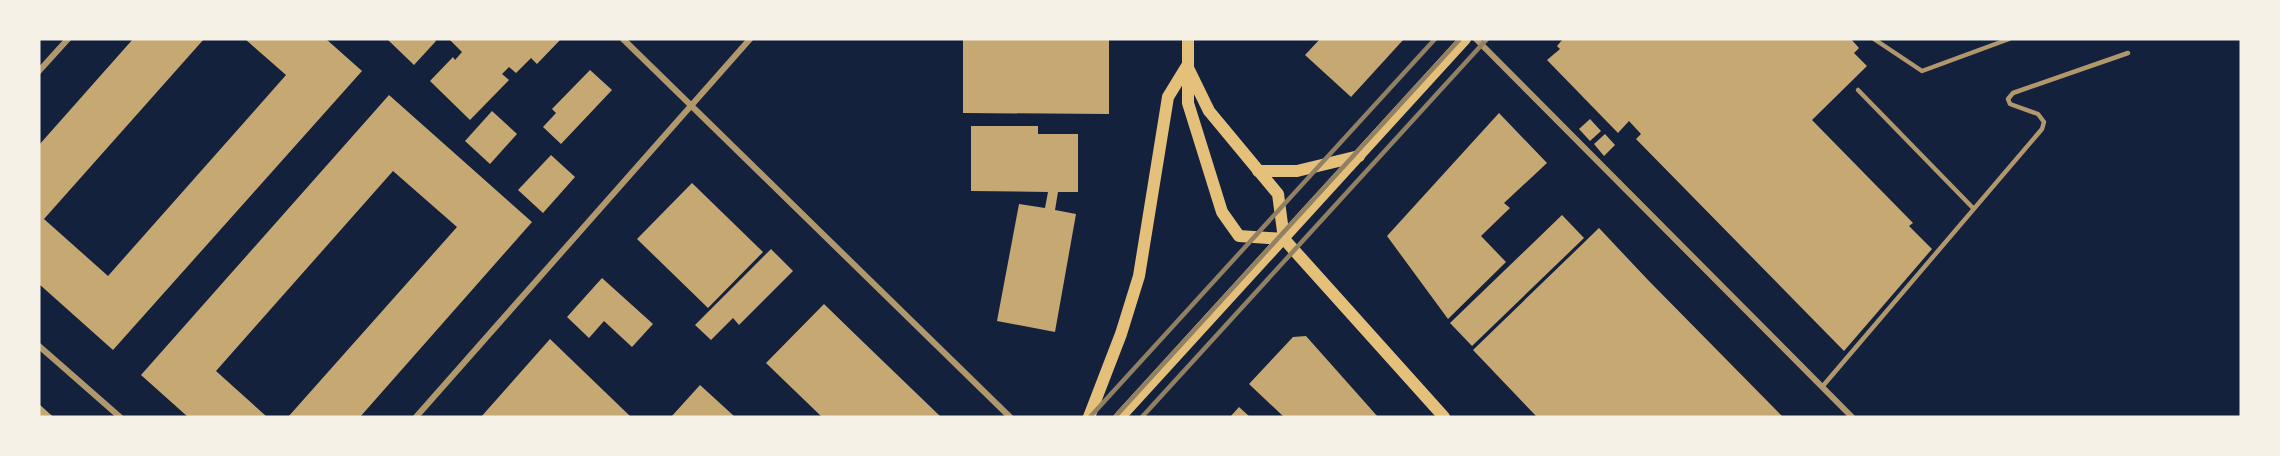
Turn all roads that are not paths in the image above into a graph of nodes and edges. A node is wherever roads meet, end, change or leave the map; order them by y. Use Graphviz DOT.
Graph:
graph roads {
  1 [pos="68,39"];
  2 [pos="623,39"];
  3 [pos="750,39"];
  4 [pos="1188,39"];
  5 [pos="1466,39"];
  6 [pos="1476,39"];
  7 [pos="1874,39"];
  8 [pos="2009,39"];
  9 [pos="2128,53"];
  10 [pos="1187,66"];
  11 [pos="39,72"];
  12 [pos="1858,90"];
  13 [pos="692,105"];
  14 [pos="1359,156"];
  15 [pos="1258,171"];
  16 [pos="1973,208"];
  17 [pos="1284,239"];
  18 [pos="39,346"];
  19 [pos="1822,387"];
  20 [pos="120,417"];
  21 [pos="416,417"];
  22 [pos="1010,417"];
  23 [pos="1089,417"];
  24 [pos="1120,417"];
  25 [pos="1444,417"];
  26 [pos="1852,417"];
  1 -- 11 [label="street"];
  2 -- 13 [label="street"];
  3 -- 13 [label="street"];
  4 -- 10 [label="main road"];
  5 -- 14 [label="main road"];
  6 -- 19 [label="street"];
  7 -- 8 [label="lane"];
  9 -- 16 [label="lane"];
  10 -- 15 [label="main road"];
  10 -- 17 [label="main road"];
  10 -- 23 [label="main road"];
  12 -- 16 [label="lane"];
  13 -- 21 [label="street"];
  13 -- 22 [label="street"];
  14 -- 15 [label="main road"];
  14 -- 17 [label="main road"];
  15 -- 17 [label="main road"];
  16 -- 19 [label="lane"];
  17 -- 24 [label="main road"];
  17 -- 25 [label="main road"];
  18 -- 20 [label="street"];
  19 -- 26 [label="street"];
}
